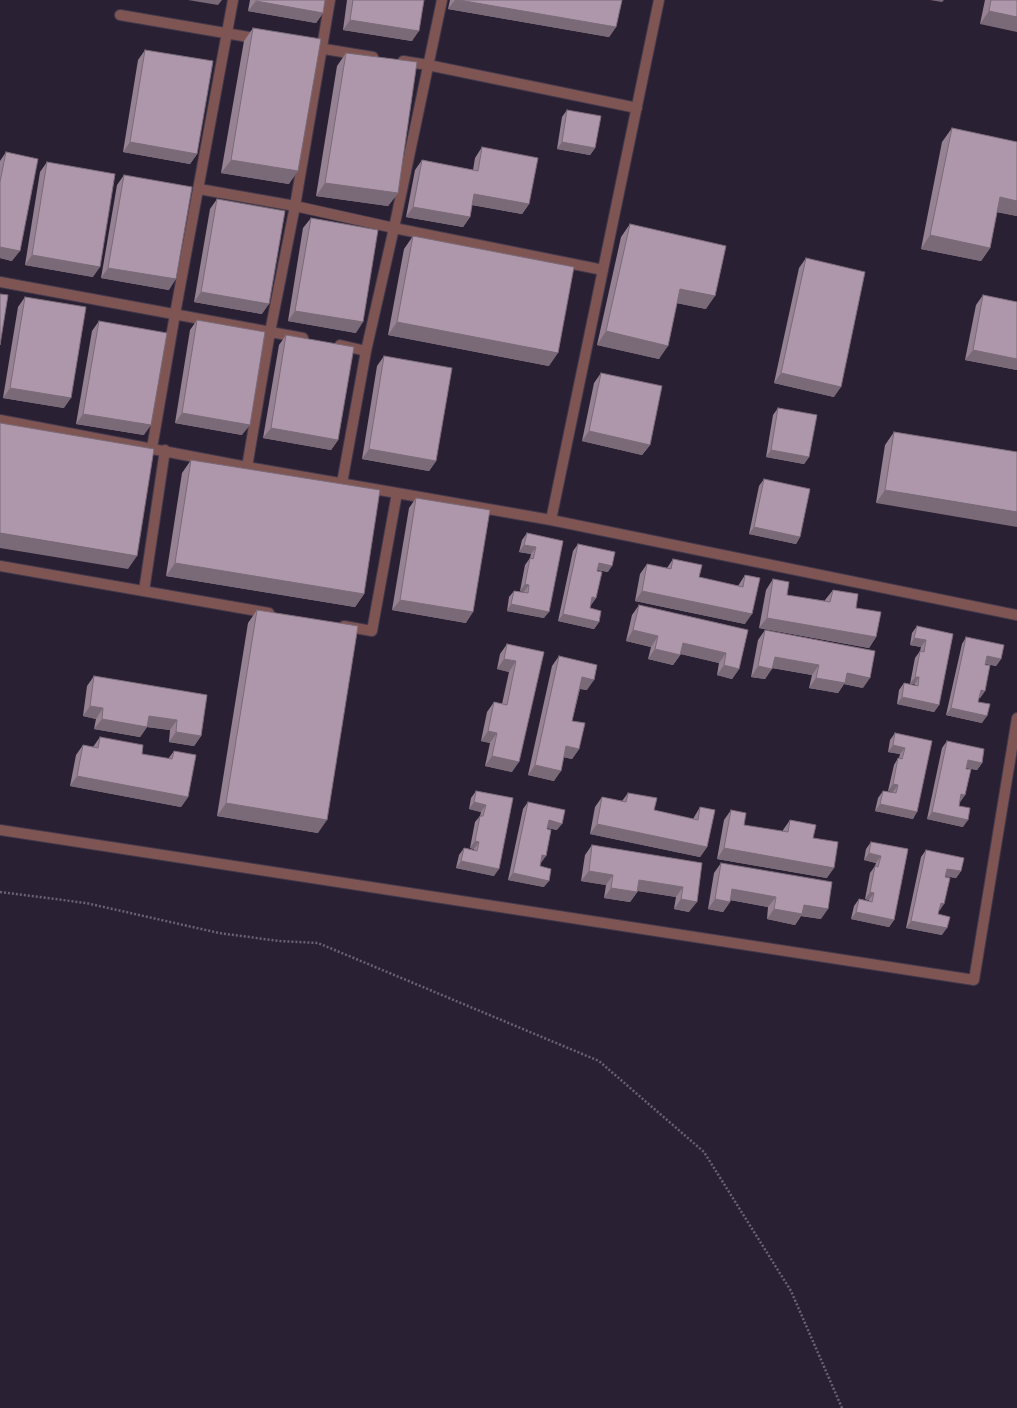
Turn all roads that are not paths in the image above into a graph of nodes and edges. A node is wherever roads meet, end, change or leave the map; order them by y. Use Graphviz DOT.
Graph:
graph roads {
  1 [pos="233,0"];
  2 [pos="330,0"];
  3 [pos="442,0"];
  4 [pos="659,0"];
  5 [pos="120,15"];
  6 [pos="227,33"];
  7 [pos="271,40"];
  8 [pos="293,44"];
  9 [pos="323,49"];
  10 [pos="428,65"];
  11 [pos="637,108"];
  12 [pos="199,189"];
  13 [pos="295,206"];
  14 [pos="394,228"];
  15 [pos="603,270"];
  16 [pos="0,282"];
  17 [pos="175,314"];
  18 [pos="270,332"];
  19 [pos="314,341"];
  20 [pos="329,343"];
  21 [pos="366,350"];
  22 [pos="0,420"];
  23 [pos="152,448"];
  24 [pos="165,450"];
  25 [pos="247,467"];
  26 [pos="342,483"];
  27 [pos="397,493"];
  28 [pos="551,520"];
  29 [pos="0,566"];
  30 [pos="144,591"];
  31 [pos="281,615"];
  32 [pos="1017,615"];
  33 [pos="334,624"];
  34 [pos="1017,718"];
  35 [pos="0,830"];
  1 -- 6 [label="street"];
  2 -- 9 [label="street"];
  3 -- 10 [label="street"];
  4 -- 11 [label="street"];
  5 -- 6 [label="street"];
  6 -- 7 [label="street"];
  6 -- 12 [label="street"];
  8 -- 9 [label="street"];
  9 -- 10 [label="street"];
  9 -- 13 [label="street"];
  10 -- 11 [label="street"];
  10 -- 14 [label="street"];
  11 -- 15 [label="street"];
  12 -- 13 [label="street"];
  12 -- 17 [label="street"];
  13 -- 14 [label="street"];
  13 -- 18 [label="street"];
  14 -- 15 [label="street"];
  14 -- 21 [label="street"];
  15 -- 28 [label="street"];
  16 -- 17 [label="street"];
  17 -- 18 [label="street"];
  17 -- 23 [label="street"];
  18 -- 19 [label="street"];
  18 -- 25 [label="street"];
  20 -- 21 [label="street"];
  21 -- 26 [label="street"];
  22 -- 23 [label="street"];
  23 -- 24 [label="street"];
  24 -- 25 [label="street"];
  24 -- 30 [label="street"];
  25 -- 26 [label="street"];
  26 -- 27 [label="street"];
  27 -- 28 [label="street"];
  27 -- 33 [label="street"];
  28 -- 32 [label="street"];
  29 -- 30 [label="street"];
  30 -- 31 [label="street"];
  34 -- 35 [label="street"];
}
